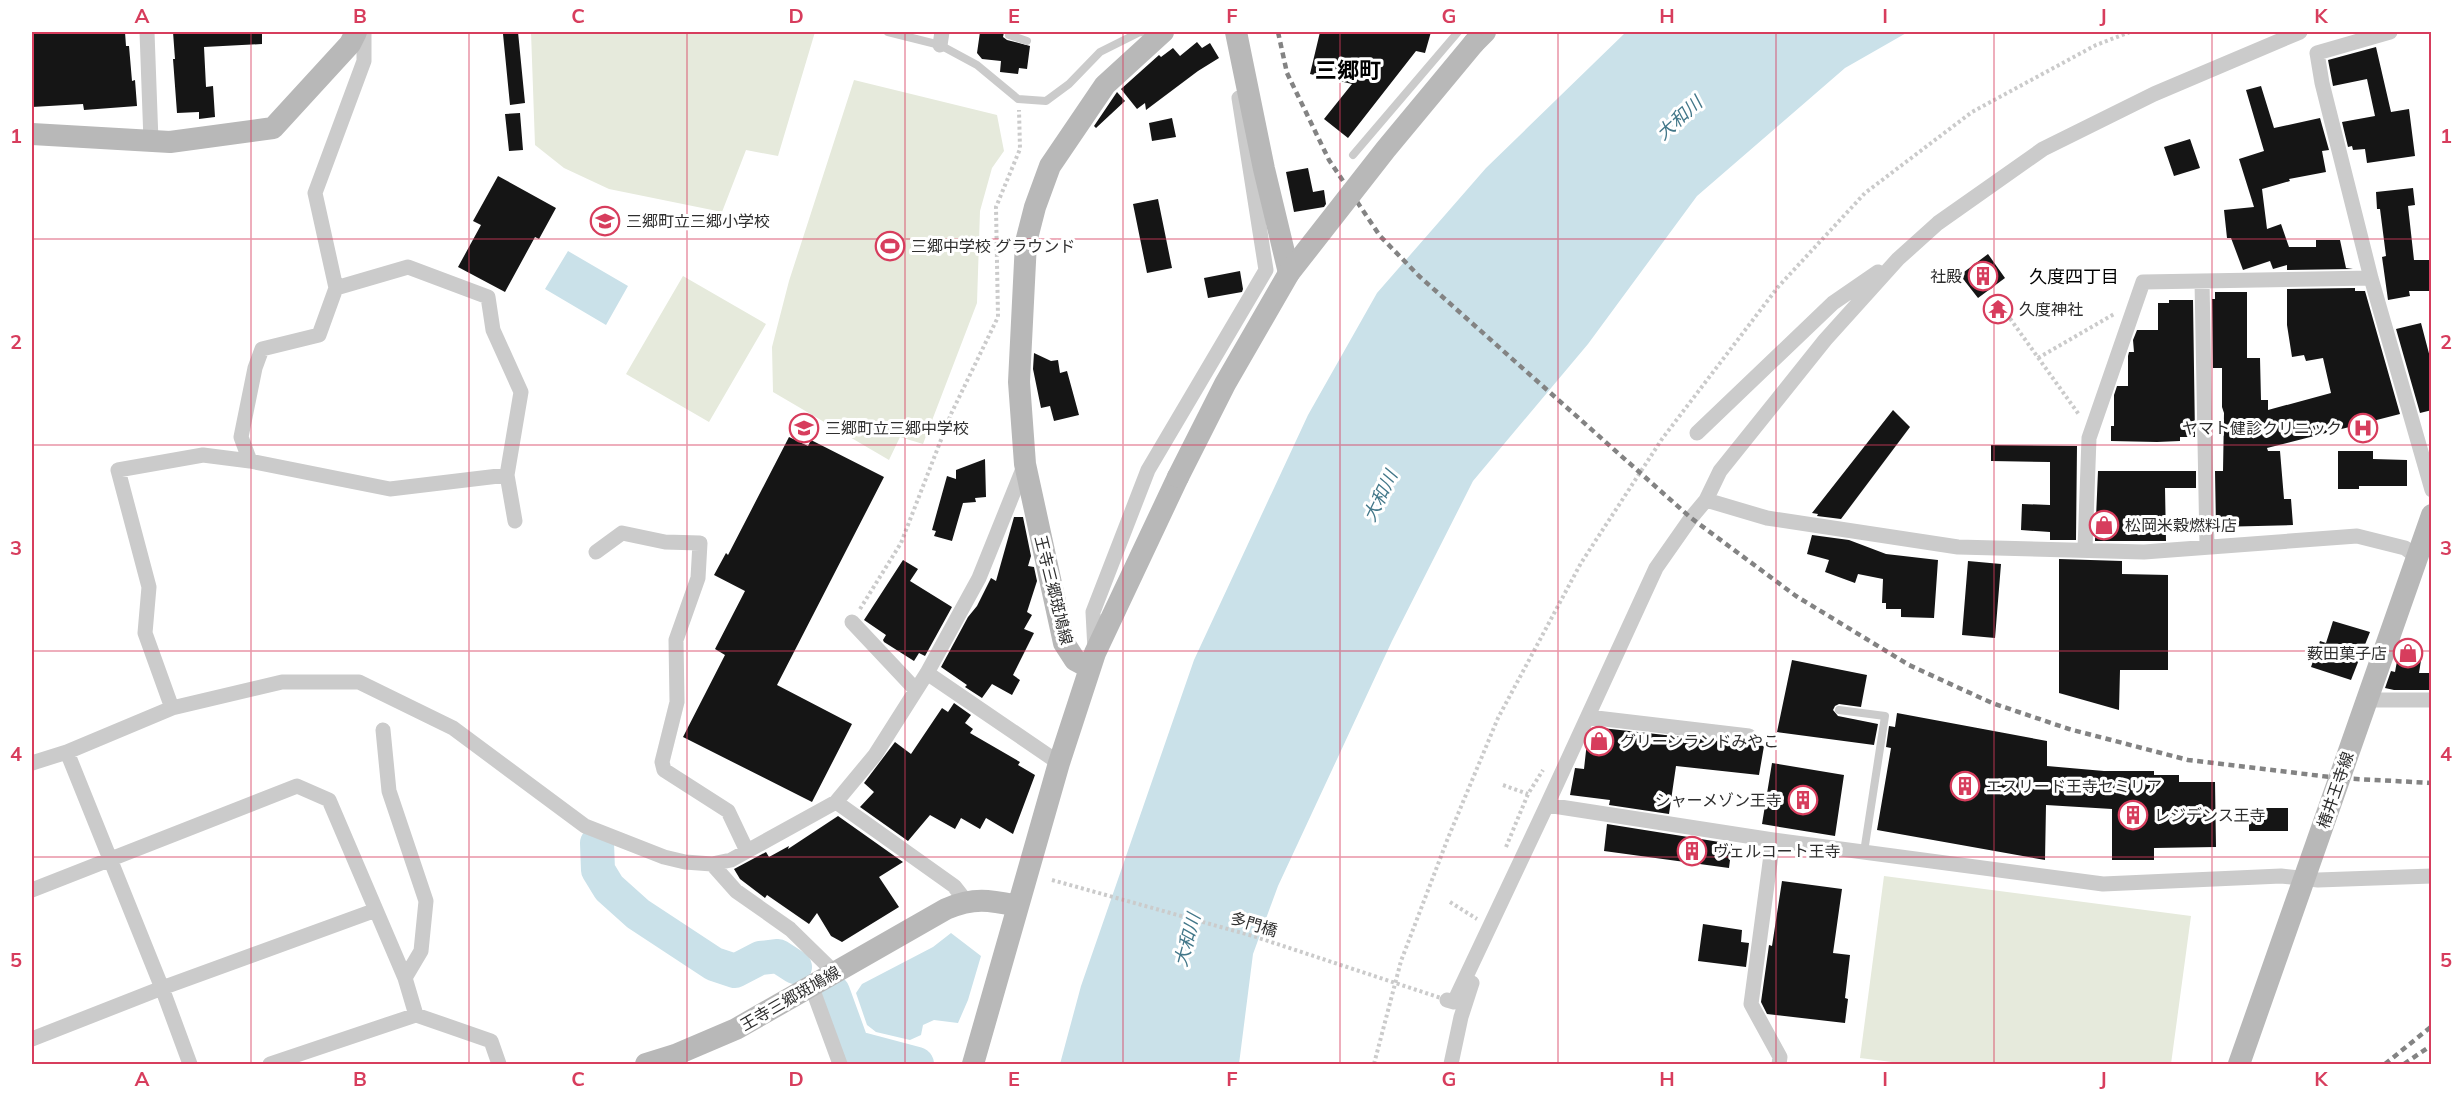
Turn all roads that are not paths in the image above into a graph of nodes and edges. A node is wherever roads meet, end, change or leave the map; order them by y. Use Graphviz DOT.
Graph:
graph roads {
  1 [pos="147,32"];
  2 [pos="356,32"];
  3 [pos="364,32"];
  4 [pos="888,32"];
  5 [pos="1010,32"];
  6 [pos="1162,32"];
  7 [pos="1227,32"];
  8 [pos="1236,32"];
  9 [pos="2300,32"];
  10 [pos="2390,32"];
  11 [pos="1472,35"];
  12 [pos="941,38"];
  13 [pos="1027,40"];
  14 [pos="32,134"];
  15 [pos="151,141"];
  16 [pos="1353,156"];
  17 [pos="1898,259"];
  18 [pos="1290,273"];
  19 [pos="2371,278"];
  20 [pos="2202,281"];
  21 [pos="336,288"];
  22 [pos="1697,433"];
  23 [pos="250,460"];
  24 [pos="1025,464"];
  25 [pos="507,475"];
  26 [pos="2432,490"];
  27 [pos="1706,500"];
  28 [pos="2432,515"];
  29 [pos="515,522"];
  30 [pos="2206,547"];
  31 [pos="2085,549"];
  32 [pos="596,552"];
  33 [pos="2424,559"];
  34 [pos="852,622"];
  35 [pos="1092,661"];
  36 [pos="927,673"];
  37 [pos="915,689"];
  38 [pos="2367,700"];
  39 [pos="2432,700"];
  40 [pos="172,708"];
  41 [pos="1839,710"];
  42 [pos="1588,717"];
  43 [pos="383,730"];
  44 [pos="1749,736"];
  45 [pos="67,752"];
  46 [pos="32,763"];
  47 [pos="1059,763"];
  48 [pos="836,802"];
  49 [pos="1547,805"];
  50 [pos="1773,840"];
  51 [pos="747,851"];
  52 [pos="1864,852"];
  53 [pos="109,860"];
  54 [pos="712,864"];
  55 [pos="2432,876"];
  56 [pos="2304,878"];
  57 [pos="32,890"];
  58 [pos="965,900"];
  59 [pos="1018,906"];
  60 [pos="376,910"];
  61 [pos="1483,926"];
  62 [pos="834,972"];
  63 [pos="405,978"];
  64 [pos="811,985"];
  65 [pos="162,988"];
  66 [pos="1447,1000"];
  67 [pos="416,1015"];
  68 [pos="32,1039"];
  69 [pos="190,1065"];
  70 [pos="270,1065"];
  71 [pos="499,1065"];
  72 [pos="646,1065"];
  73 [pos="840,1065"];
  74 [pos="973,1065"];
  75 [pos="1451,1065"];
  76 [pos="1779,1065"];
  77 [pos="2240,1065"];
  1 -- 15 [label="street"];
  2 -- 15 [label="main road"];
  3 -- 21 [label="street"];
  4 -- 12 [label="lane"];
  5 -- 13 [label="lane"];
  6 -- 12 [label="lane"];
  6 -- 24 [label="main road, 王寺三郷斑鳩線"];
  7 -- 35 [label="street"];
  8 -- 18 [label="main road"];
  9 -- 17 [label="street"];
  10 -- 19 [label="street"];
  11 -- 16 [label="lane"];
  11 -- 18 [label="main road, bridge"];
  14 -- 15 [label="main road"];
  17 -- 22 [label="street"];
  17 -- 27 [label="street"];
  18 -- 35 [label="main road, bridge"];
  19 -- 20 [label="street"];
  19 -- 26 [label="street"];
  20 -- 30 [label="street"];
  20 -- 31 [label="street"];
  21 -- 23 [label="street"];
  21 -- 25 [label="street"];
  23 -- 25 [label="street"];
  23 -- 40 [label="street"];
  24 -- 35 [label="main road, 王寺三郷斑鳩線"];
  24 -- 36 [label="street"];
  25 -- 29 [label="street"];
  27 -- 31 [label="street"];
  27 -- 42 [label="street"];
  28 -- 33 [label="main road, 椿井王寺線"];
  30 -- 31 [label="street"];
  30 -- 33 [label="street"];
  32 -- 51 [label="street"];
  33 -- 38 [label="main road, 椿井王寺線"];
  34 -- 37 [label="street"];
  35 -- 47 [label="main road"];
  36 -- 37 [label="street"];
  36 -- 47 [label="street"];
  37 -- 48 [label="street"];
  38 -- 39 [label="street"];
  38 -- 56 [label="main road, 椿井王寺線"];
  40 -- 45 [label="street"];
  40 -- 54 [label="street"];
  41 -- 52 [label="lane"];
  42 -- 44 [label="street"];
  42 -- 49 [label="street"];
  43 -- 63 [label="street"];
  45 -- 46 [label="street"];
  45 -- 53 [label="street"];
  47 -- 59 [label="main road"];
  48 -- 51 [label="street"];
  48 -- 58 [label="street"];
  49 -- 50 [label="street"];
  49 -- 61 [label="street"];
  50 -- 52 [label="street"];
  50 -- 76 [label="street"];
  51 -- 54 [label="street"];
  52 -- 56 [label="street"];
  53 -- 57 [label="street"];
  53 -- 60 [label="street"];
  53 -- 65 [label="street"];
  54 -- 62 [label="street"];
  55 -- 56 [label="street"];
  56 -- 77 [label="main road, 椿井王寺線"];
  58 -- 59 [label="main road, 王寺三郷斑鳩線"];
  58 -- 62 [label="main road, 王寺三郷斑鳩線"];
  59 -- 74 [label="main road"];
  60 -- 63 [label="street"];
  60 -- 65 [label="street"];
  61 -- 66 [label="street"];
  61 -- 75 [label="street"];
  62 -- 64 [label="main road, 王寺三郷斑鳩線"];
  63 -- 67 [label="street"];
  64 -- 72 [label="main road, 王寺三郷斑鳩線"];
  64 -- 73 [label="street"];
  65 -- 68 [label="street"];
  65 -- 69 [label="street"];
  67 -- 70 [label="street"];
  67 -- 71 [label="street"];
}
